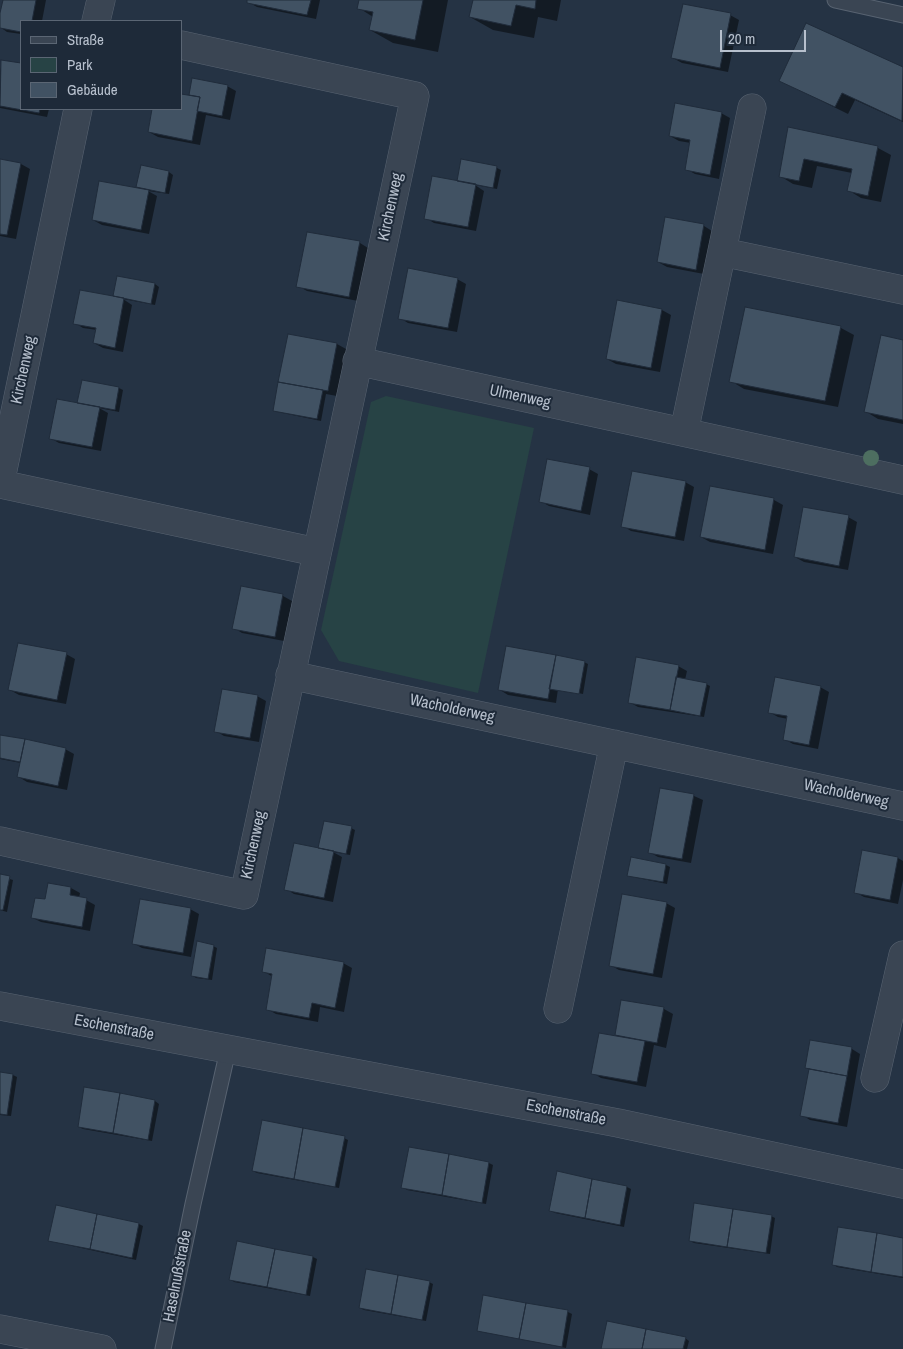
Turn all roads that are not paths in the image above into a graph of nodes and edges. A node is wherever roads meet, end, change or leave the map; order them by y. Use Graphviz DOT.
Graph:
graph roads {
  1 [pos="101,0"];
  2 [pos="835,0"];
  3 [pos="903,15"];
  4 [pos="96,20"];
  5 [pos="182,45"];
  6 [pos="752,108"];
  7 [pos="78,110"];
  8 [pos="722,252"];
  9 [pos="903,290"];
  10 [pos="357,361"];
  11 [pos="684,432"];
  12 [pos="903,480"];
  13 [pos="316,552"];
  14 [pos="290,675"];
  15 [pos="614,744"];
  16 [pos="903,806"];
  17 [pos="0,841"];
  18 [pos="903,955"];
  19 [pos="0,1006"];
  20 [pos="558,1009"];
  21 [pos="228,1050"];
  22 [pos="876,1078"];
  23 [pos="903,1184"];
  24 [pos="0,1329"];
  25 [pos="71,1346"];
  26 [pos="102,1349"];
  27 [pos="163,1349"];
  1 -- 4 [label="street"];
  2 -- 3 [label="lane"];
  5 -- 10 [label="street, Kirchenweg"];
  6 -- 8 [label="street"];
  7 -- 13 [label="street, Kirchenweg"];
  8 -- 9 [label="street"];
  8 -- 11 [label="street"];
  10 -- 11 [label="street, Ulmenweg"];
  10 -- 13 [label="street, Kirchenweg"];
  11 -- 12 [label="street, Ulmenweg"];
  13 -- 14 [label="street, Kirchenweg"];
  14 -- 15 [label="street, Wacholderweg"];
  14 -- 17 [label="street, Kirchenweg"];
  15 -- 16 [label="street, Wacholderweg"];
  15 -- 20 [label="street"];
  18 -- 22 [label="street"];
  19 -- 21 [label="street, Eschenstraße"];
  21 -- 23 [label="street, Eschenstraße"];
  21 -- 27 [label="lane, Haselnußstraße"];
  24 -- 25 [label="street"];
  25 -- 26 [label="street"];
}
